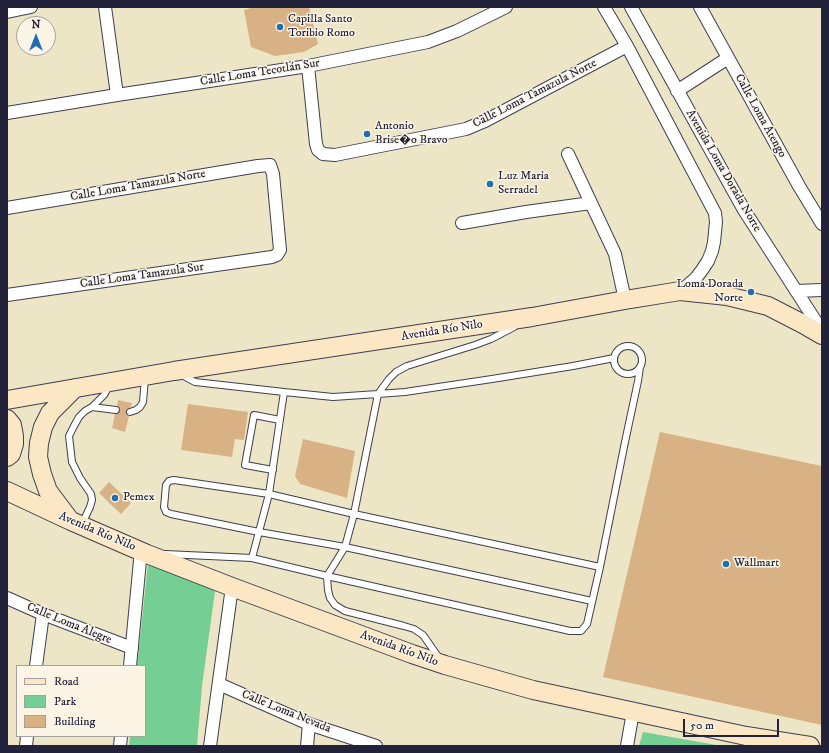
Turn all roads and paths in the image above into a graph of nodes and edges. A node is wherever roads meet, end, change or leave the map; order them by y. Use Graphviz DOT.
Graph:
graph roads {
  1 [pos="31,7"];
  2 [pos="105,7"];
  3 [pos="506,7"];
  4 [pos="604,7"];
  5 [pos="631,7"];
  6 [pos="700,7"];
  7 [pos="7,12"];
  8 [pos="627,46"];
  9 [pos="728,58"];
  10 [pos="308,66"];
  11 [pos="677,91"];
  12 [pos="117,95"];
  13 [pos="7,113"];
  14 [pos="568,154"];
  15 [pos="591,203"];
  16 [pos="7,208"];
  17 [pos="462,224"];
  18 [pos="822,224"];
  19 [pos="277,255"];
  20 [pos="822,290"];
  21 [pos="680,291"];
  22 [pos="796,291"];
  23 [pos="7,295"];
  24 [pos="625,300"];
  25 [pos="532,317"];
  26 [pos="822,331"];
  27 [pos="822,335"];
  28 [pos="614,358"];
  29 [pos="640,367"];
  30 [pos="174,371"];
  31 [pos="145,376"];
  32 [pos="112,382"];
  33 [pos="74,388"];
  34 [pos="284,392"];
  35 [pos="378,394"];
  36 [pos="7,400"];
  37 [pos="92,407"];
  38 [pos="116,410"];
  39 [pos="130,412"];
  40 [pos="7,418"];
  41 [pos="280,420"];
  42 [pos="7,457"];
  43 [pos="273,470"];
  44 [pos="7,491"];
  45 [pos="269,494"];
  46 [pos="354,514"];
  47 [pos="76,524"];
  48 [pos="259,532"];
  49 [pos="345,547"];
  50 [pos="144,552"];
  51 [pos="252,558"];
  52 [pos="600,567"];
  53 [pos="327,576"];
  54 [pos="232,587"];
  55 [pos="7,598"];
  56 [pos="592,601"];
  57 [pos="44,614"];
  58 [pos="132,648"];
  59 [pos="36,665"];
  60 [pos="130,665"];
  61 [pos="445,665"];
  62 [pos="219,684"];
  63 [pos="633,712"];
  64 [pos="309,724"];
  65 [pos="745,741"];
  66 [pos="210,746"];
  67 [pos="307,746"];
  68 [pos="376,746"];
  69 [pos="627,746"];
  70 [pos="810,746"];
  1 -- 7 [label="street"];
  2 -- 12 [label="street"];
  3 -- 10 [label="street, Calle Loma Tecotlán Sur"];
  4 -- 8 [label="street, Avenida Loma Dorada Norte"];
  5 -- 11 [label="street, Avenida Loma Dorada Norte"];
  6 -- 9 [label="street, Calle Loma Atengo"];
  8 -- 10 [label="street, Calle Loma Tamazula Norte"];
  8 -- 21 [label="street, Avenida Loma Dorada Norte"];
  9 -- 11 [label="street"];
  9 -- 18 [label="street, Calle Loma Atengo"];
  10 -- 12 [label="street, Calle Loma Tecotlán Sur"];
  11 -- 22 [label="street, Avenida Loma Dorada Norte"];
  12 -- 13 [label="street, Calle Loma Tecotlán Sur"];
  14 -- 15 [label="street"];
  15 -- 17 [label="street"];
  15 -- 24 [label="street"];
  16 -- 19 [label="street, Calle Loma Tamazula Norte"];
  19 -- 23 [label="street, Calle Loma Tamazula Sur"];
  20 -- 22 [label="street"];
  21 -- 24 [label="main road, Avenida Río Nilo"];
  21 -- 27 [label="main road, Avenida Río Nilo"];
  22 -- 26 [label="street, Avenida Loma Dorada Norte"];
  24 -- 25 [label="main road, Avenida Río Nilo"];
  25 -- 30 [label="main road, Avenida Río Nilo"];
  25 -- 35 [label="lane"];
  28 -- 29 [label="lane"];
  28 -- 29 [label="lane"];
  28 -- 35 [label="lane"];
  29 -- 52 [label="lane"];
  30 -- 31 [label="main road, Avenida Río Nilo"];
  30 -- 34 [label="lane"];
  31 -- 32 [label="main road, Avenida Río Nilo"];
  31 -- 39 [label="lane"];
  32 -- 33 [label="main road, Avenida Río Nilo"];
  32 -- 37 [label="lane"];
  33 -- 36 [label="main road, Avenida Río Nilo"];
  33 -- 47 [label="main road"];
  34 -- 35 [label="lane"];
  34 -- 41 [label="lane"];
  35 -- 46 [label="lane"];
  37 -- 38 [label="lane"];
  37 -- 47 [label="lane"];
  40 -- 42 [label="main road"];
  41 -- 43 [label="lane"];
  41 -- 43 [label="lane"];
  43 -- 45 [label="lane"];
  44 -- 47 [label="main road, Avenida Río Nilo"];
  45 -- 46 [label="lane"];
  45 -- 48 [label="lane"];
  45 -- 48 [label="lane"];
  46 -- 49 [label="lane"];
  46 -- 52 [label="lane"];
  47 -- 50 [label="main road, Avenida Río Nilo"];
  48 -- 49 [label="lane"];
  48 -- 51 [label="lane"];
  49 -- 53 [label="lane"];
  49 -- 56 [label="lane"];
  50 -- 51 [label="lane"];
  50 -- 54 [label="main road, Avenida Río Nilo"];
  50 -- 58 [label="street"];
  51 -- 53 [label="lane"];
  52 -- 56 [label="lane"];
  53 -- 56 [label="lane"];
  53 -- 61 [label="lane"];
  54 -- 61 [label="main road, Avenida Río Nilo"];
  54 -- 62 [label="street"];
  55 -- 57 [label="street, Calle Loma Alegre"];
  57 -- 58 [label="street, Calle Loma Alegre"];
  57 -- 59 [label="street"];
  58 -- 60 [label="street"];
  61 -- 63 [label="main road, Avenida Río Nilo"];
  62 -- 64 [label="street, Calle Loma Nevada"];
  62 -- 66 [label="street"];
  63 -- 65 [label="main road, Avenida Río Nilo"];
  63 -- 69 [label="street"];
  64 -- 67 [label="street"];
  64 -- 68 [label="street, Calle Loma Nevada"];
  65 -- 70 [label="main road, Avenida Río Nilo"];
}
